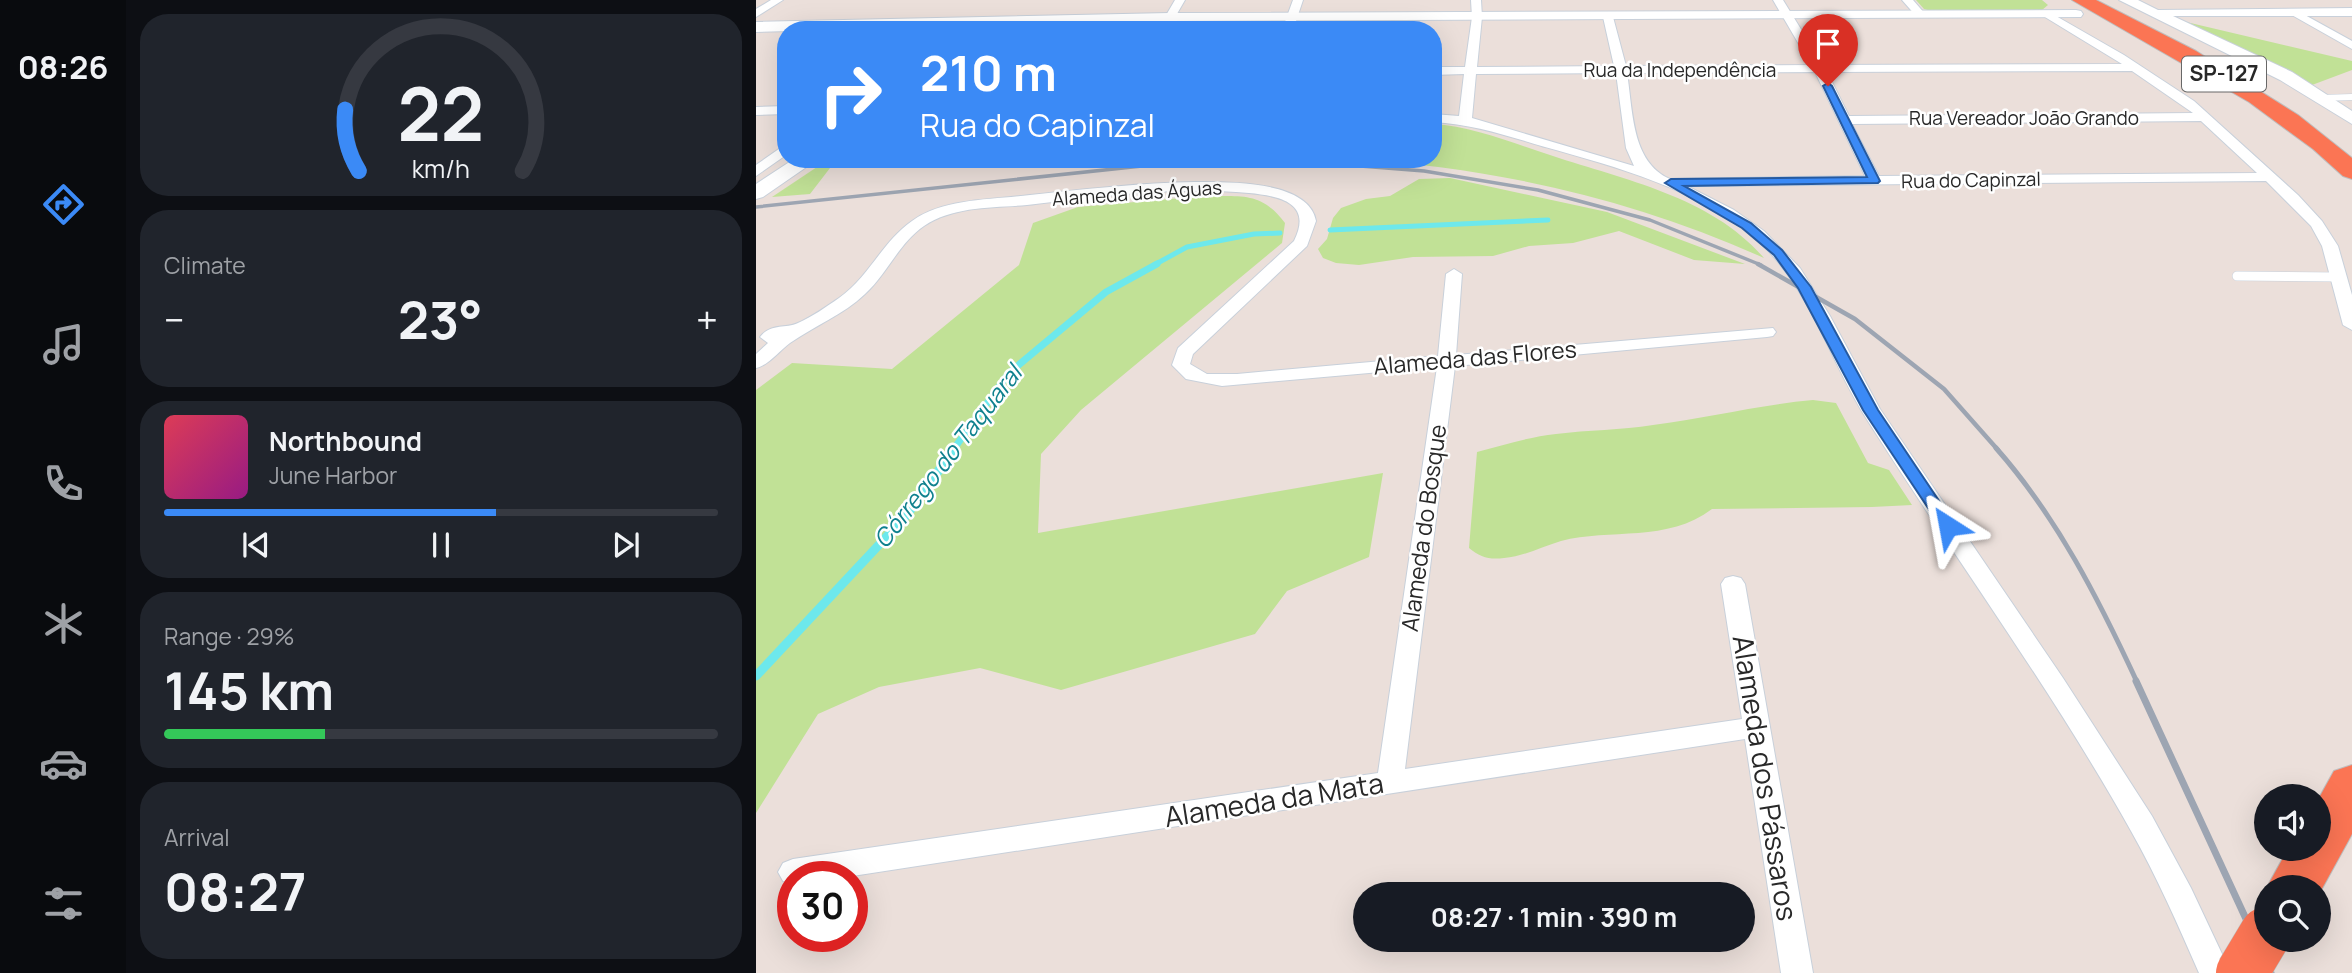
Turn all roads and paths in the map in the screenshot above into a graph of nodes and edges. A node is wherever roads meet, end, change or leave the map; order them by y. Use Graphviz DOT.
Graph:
graph roads {
  1 [pos="778,0"];
  2 [pos="1180,0"];
  3 [pos="1298,0"];
  4 [pos="1476,0"];
  5 [pos="1779,0"];
  6 [pos="1907,0"];
  7 [pos="2099,0"];
  8 [pos="2126,0"];
  9 [pos="987,7"];
  10 [pos="2047,7"];
  11 [pos="2079,7"];
  12 [pos="2294,12"];
  13 [pos="2352,12"];
  14 [pos="2153,13"];
  15 [pos="756,14"];
  16 [pos="1921,15"];
  17 [pos="1789,16"];
  18 [pos="1170,17"];
  19 [pos="1478,17"];
  20 [pos="1608,17"];
  21 [pos="972,21"];
  22 [pos="1079,21"];
  23 [pos="1238,21"];
  24 [pos="1290,21"];
  25 [pos="1370,21"];
  26 [pos="756,27"];
  27 [pos="777,27"];
  28 [pos="2352,46"];
  29 [pos="2136,67"];
  30 [pos="1819,69"];
  31 [pos="1621,70"];
  32 [pos="1442,71"];
  33 [pos="1472,71"];
  34 [pos="2352,97"];
  35 [pos="2322,98"];
  36 [pos="777,110"];
  37 [pos="756,111"];
  38 [pos="2205,117"];
  39 [pos="1442,119"];
  40 [pos="2352,119"];
  41 [pos="1465,120"];
  42 [pos="1844,120"];
  43 [pos="1633,148"];
  44 [pos="2352,148"];
  45 [pos="777,155"];
  46 [pos="1585,156"];
  47 [pos="794,168"];
  48 [pos="2352,171"];
  49 [pos="756,172"];
  50 [pos="2270,177"];
  51 [pos="1667,181"];
  52 [pos="1874,181"];
  53 [pos="756,193"];
  54 [pos="1454,274"];
  55 [pos="2237,276"];
  56 [pos="2338,277"];
  57 [pos="756,325"];
  58 [pos="2352,325"];
  59 [pos="1767,332"];
  60 [pos="778,336"];
  61 [pos="1447,360"];
  62 [pos="756,363"];
  63 [pos="1186,371"];
  64 [pos="1733,584"];
  65 [pos="1756,727"];
  66 [pos="1390,782"];
  67 [pos="2352,786"];
  68 [pos="866,861"];
  69 [pos="2308,864"];
  70 [pos="2255,952"];
  71 [pos="1797,973"];
  72 [pos="2215,973"];
  73 [pos="2242,973"];
  1 -- 15 [label="street"];
  2 -- 18 [label="street"];
  3 -- 24 [label="street"];
  4 -- 19 [label="street"];
  5 -- 17 [label="street"];
  6 -- 16 [label="street"];
  7 -- 44 [label="highway, SP-127"];
  8 -- 14 [label="street"];
  9 -- 21 [label="street"];
  10 -- 11 [label="street"];
  10 -- 16 [label="street"];
  10 -- 29 [label="street"];
  11 -- 48 [label="highway"];
  12 -- 13 [label="street"];
  12 -- 14 [label="street"];
  12 -- 28 [label="street"];
  14 -- 35 [label="street"];
  16 -- 17 [label="street"];
  17 -- 20 [label="street"];
  17 -- 30 [label="street"];
  18 -- 22 [label="street"];
  18 -- 23 [label="street"];
  19 -- 20 [label="street"];
  19 -- 25 [label="street"];
  19 -- 33 [label="street"];
  20 -- 31 [label="street"];
  26 -- 27 [label="street"];
  29 -- 30 [label="street, Rua da Independência"];
  29 -- 38 [label="street"];
  30 -- 31 [label="street, Rua da Independência"];
  30 -- 42 [label="street"];
  31 -- 33 [label="street, Rua da Independência"];
  31 -- 43 [label="street"];
  32 -- 33 [label="street, Rua da Independência"];
  33 -- 41 [label="street"];
  34 -- 35 [label="lane"];
  35 -- 40 [label="street"];
  36 -- 37 [label="street"];
  38 -- 42 [label="street, Rua Vereador João Grando"];
  38 -- 50 [label="street"];
  39 -- 41 [label="street"];
  41 -- 46 [label="street"];
  42 -- 52 [label="street"];
  43 -- 46 [label="street"];
  43 -- 51 [label="street"];
  45 -- 49 [label="street"];
  46 -- 51 [label="street"];
  47 -- 53 [label="street"];
  50 -- 52 [label="street, Rua do Capinzal"];
  50 -- 56 [label="street"];
  51 -- 52 [label="street, Rua do Capinzal"];
  51 -- 72 [label="street"];
  54 -- 61 [label="street, Alameda do Bosque"];
  55 -- 56 [label="lane"];
  56 -- 58 [label="street"];
  57 -- 60 [label="street"];
  59 -- 61 [label="street, Alameda das Flores"];
  60 -- 62 [label="street, Alameda das Águas"];
  60 -- 63 [label="street, Alameda das Águas"];
  61 -- 63 [label="street, Alameda das Flores"];
  61 -- 66 [label="street, Alameda do Bosque"];
  64 -- 65 [label="street, Alameda dos Pássaros"];
  65 -- 66 [label="street, Alameda da Mata"];
  65 -- 71 [label="street, Alameda dos Pássaros"];
  66 -- 68 [label="street, Alameda da Mata"];
  67 -- 69 [label="highway"];
  70 -- 73 [label="highway, bridge"];
}
